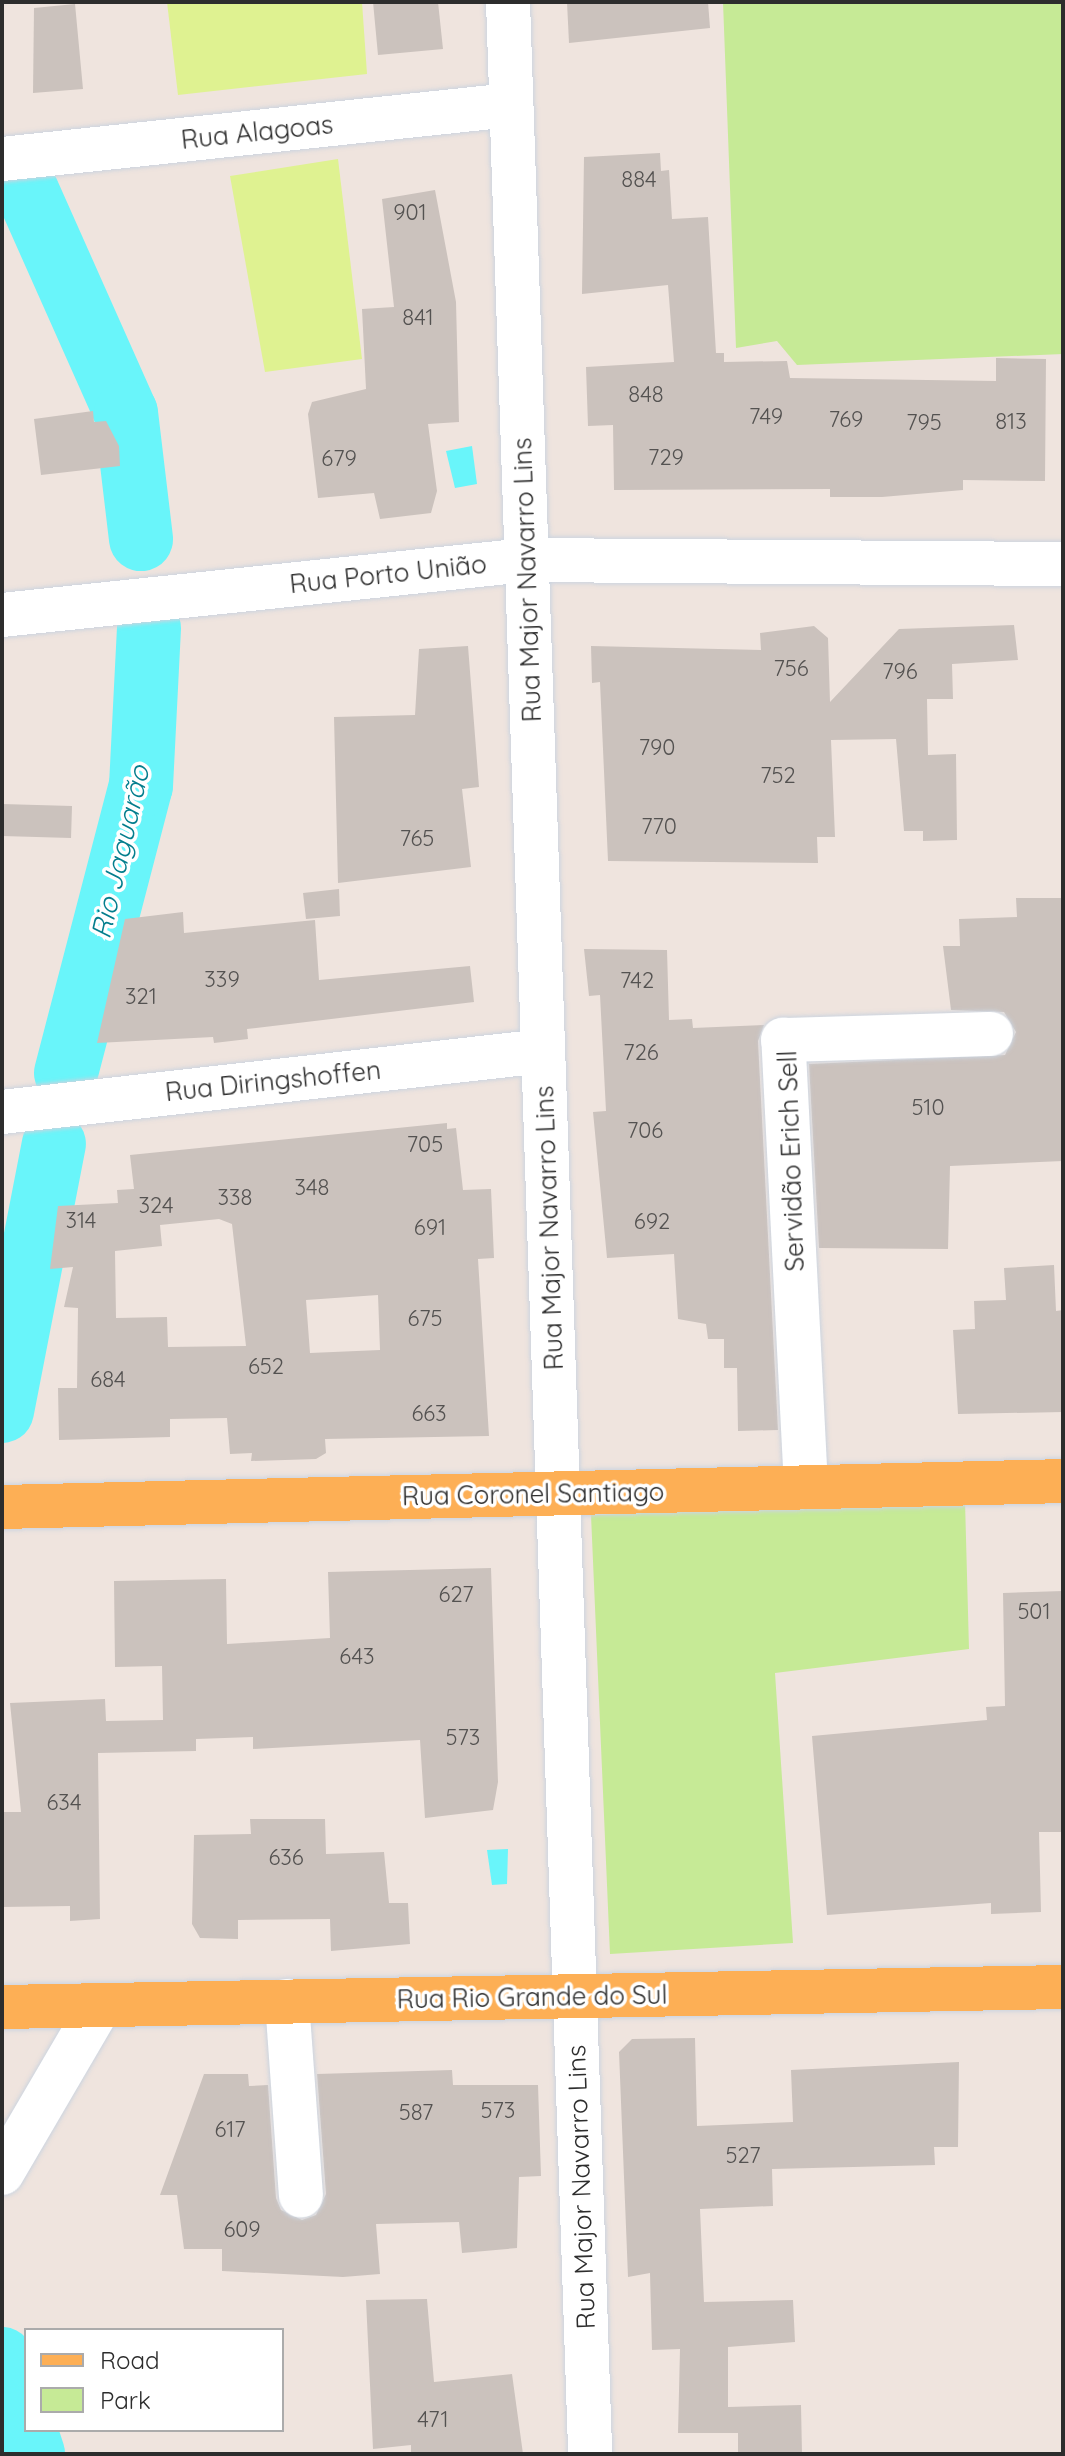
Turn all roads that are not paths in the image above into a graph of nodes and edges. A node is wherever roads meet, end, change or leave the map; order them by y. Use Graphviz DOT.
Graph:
graph roads {
  1 [pos="508,2"];
  2 [pos="511,105"];
  3 [pos="2,159"];
  4 [pos="526,560"];
  5 [pos="1063,564"];
  6 [pos="2,615"];
  7 [pos="991,1034"];
  8 [pos="543,1051"];
  9 [pos="2,1112"];
  10 [pos="1063,1481"];
  11 [pos="806,1487"];
  12 [pos="558,1494"];
  13 [pos="2,1507"];
  14 [pos="1063,1987"];
  15 [pos="575,1996"];
  16 [pos="287,2001"];
  17 [pos="100,2005"];
  18 [pos="2,2007"];
  19 [pos="2,2173"];
  20 [pos="301,2195"];
  21 [pos="590,2454"];
  1 -- 2 [label="street, Rua Major Navarro Lins"];
  2 -- 3 [label="street, Rua Alagoas"];
  2 -- 4 [label="street, Rua Major Navarro Lins"];
  4 -- 5 [label="street, Rua Porto União"];
  4 -- 6 [label="street, Rua Porto União"];
  4 -- 8 [label="street, Rua Major Navarro Lins"];
  7 -- 11 [label="street, Servidão Erich Sell"];
  8 -- 9 [label="street, Rua Diringshoffen"];
  8 -- 12 [label="street, Rua Major Navarro Lins"];
  10 -- 11 [label="main road, Rua Coronel Santiago"];
  11 -- 12 [label="main road, Rua Coronel Santiago"];
  12 -- 13 [label="main road, Rua Coronel Santiago"];
  12 -- 15 [label="street, Rua Major Navarro Lins"];
  14 -- 15 [label="main road, Rua Rio Grande do Sul"];
  15 -- 16 [label="main road, Rua Rio Grande do Sul"];
  15 -- 21 [label="street, Rua Major Navarro Lins"];
  16 -- 17 [label="main road, Rua Rio Grande do Sul"];
  16 -- 20 [label="street"];
  17 -- 18 [label="main road, Rua Rio Grande do Sul"];
  17 -- 19 [label="street"];
}
